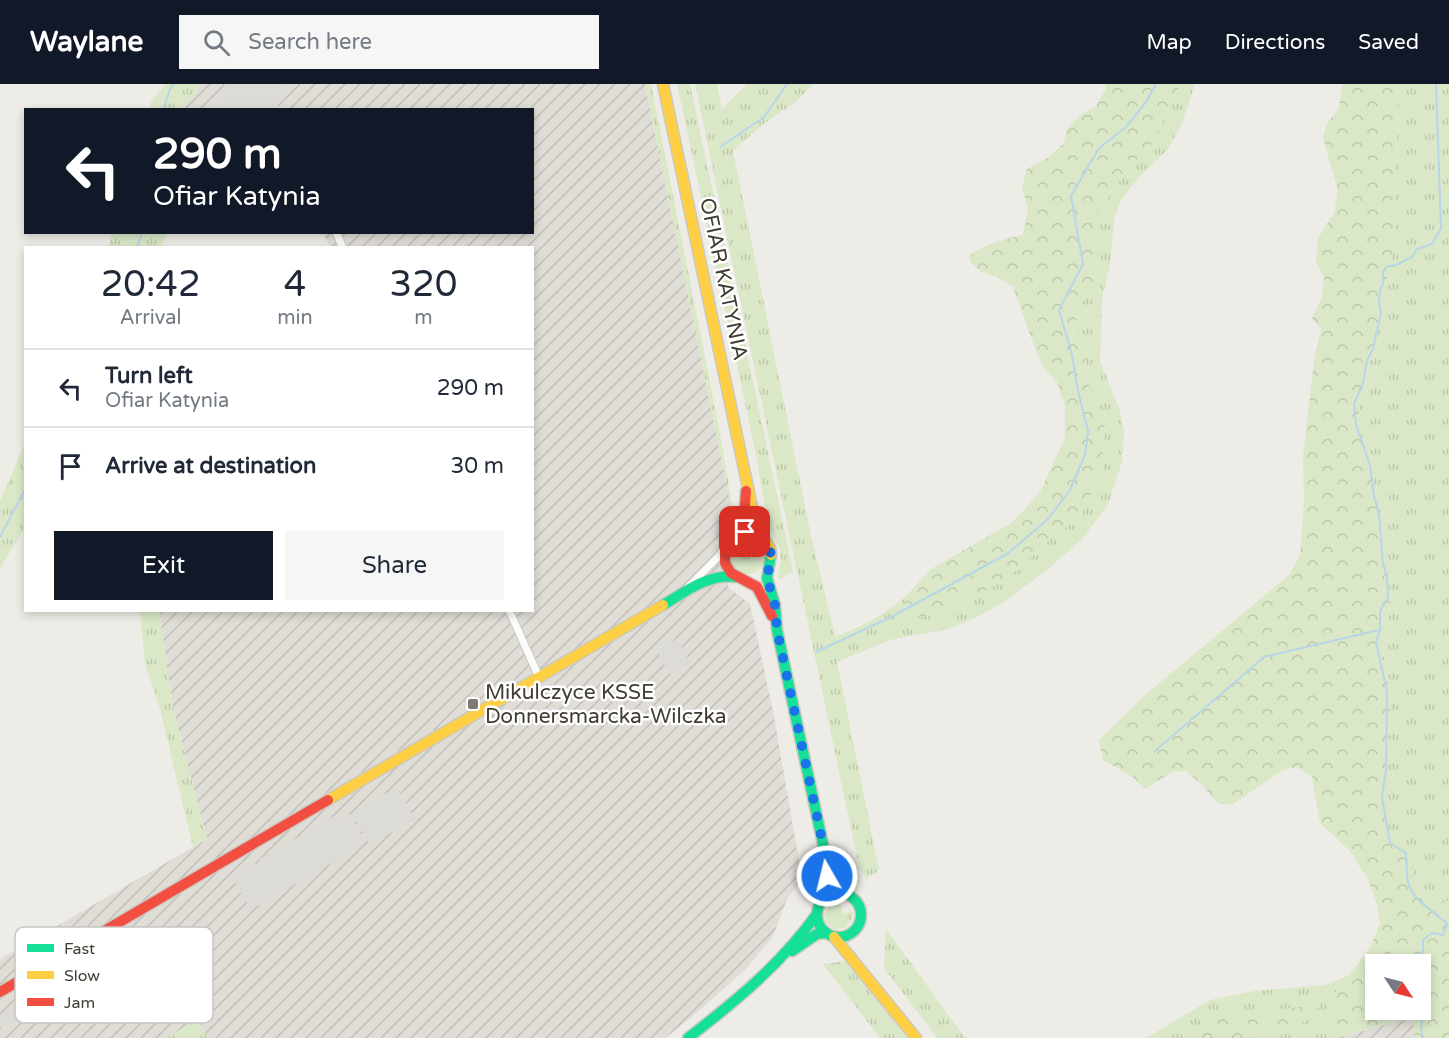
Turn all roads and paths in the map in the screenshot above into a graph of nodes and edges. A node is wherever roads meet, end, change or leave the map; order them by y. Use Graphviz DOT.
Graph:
graph roads {
  1 [pos="663,84"];
  2 [pos="746,483"];
  3 [pos="736,535"];
  4 [pos="762,537"];
  5 [pos="725,547"];
  6 [pos="769,565"];
  7 [pos="740,578"];
  8 [pos="676,597"];
  9 [pos="510,612"];
  10 [pos="777,630"];
  11 [pos="539,677"];
  12 [pos="827,863"];
  13 [pos="847,894"];
  14 [pos="826,897"];
  15 [pos="817,914"];
  16 [pos="113,927"];
  17 [pos="856,929"];
  18 [pos="830,935"];
  19 [pos="782,957"];
  20 [pos="859,964"];
  21 [pos="15,984"];
  22 [pos="0,993"];
  23 [pos="688,1038"];
  24 [pos="916,1038"];
  1 -- 2 [label="street, OFIAR KATYNIA"];
  2 -- 3 [label="street, OFIAR KATYNIA"];
  2 -- 4 [label="street, OFIAR KATYNIA"];
  3 -- 4 [label="street"];
  3 -- 5 [label="street, OFIAR KATYNIA"];
  4 -- 6 [label="street, OFIAR KATYNIA"];
  5 -- 7 [label="street, OFIAR KATYNIA"];
  5 -- 8 [label="street"];
  6 -- 7 [label="street"];
  6 -- 10 [label="street, OFIAR KATYNIA"];
  7 -- 8 [label="street"];
  7 -- 10 [label="street, OFIAR KATYNIA"];
  8 -- 11 [label="street"];
  9 -- 11 [label="street"];
  10 -- 12 [label="street, OFIAR KATYNIA"];
  11 -- 16 [label="street"];
  12 -- 13 [label="street, OFIAR KATYNIA"];
  12 -- 14 [label="street, OFIAR KATYNIA"];
  13 -- 14 [label="street"];
  13 -- 17 [label="street"];
  14 -- 15 [label="street"];
  15 -- 18 [label="street"];
  15 -- 19 [label="street"];
  17 -- 18 [label="street"];
  17 -- 20 [label="street"];
  18 -- 19 [label="street"];
  18 -- 20 [label="street"];
  19 -- 23 [label="street"];
  20 -- 24 [label="street"];
  21 -- 22 [label="street"];
}
